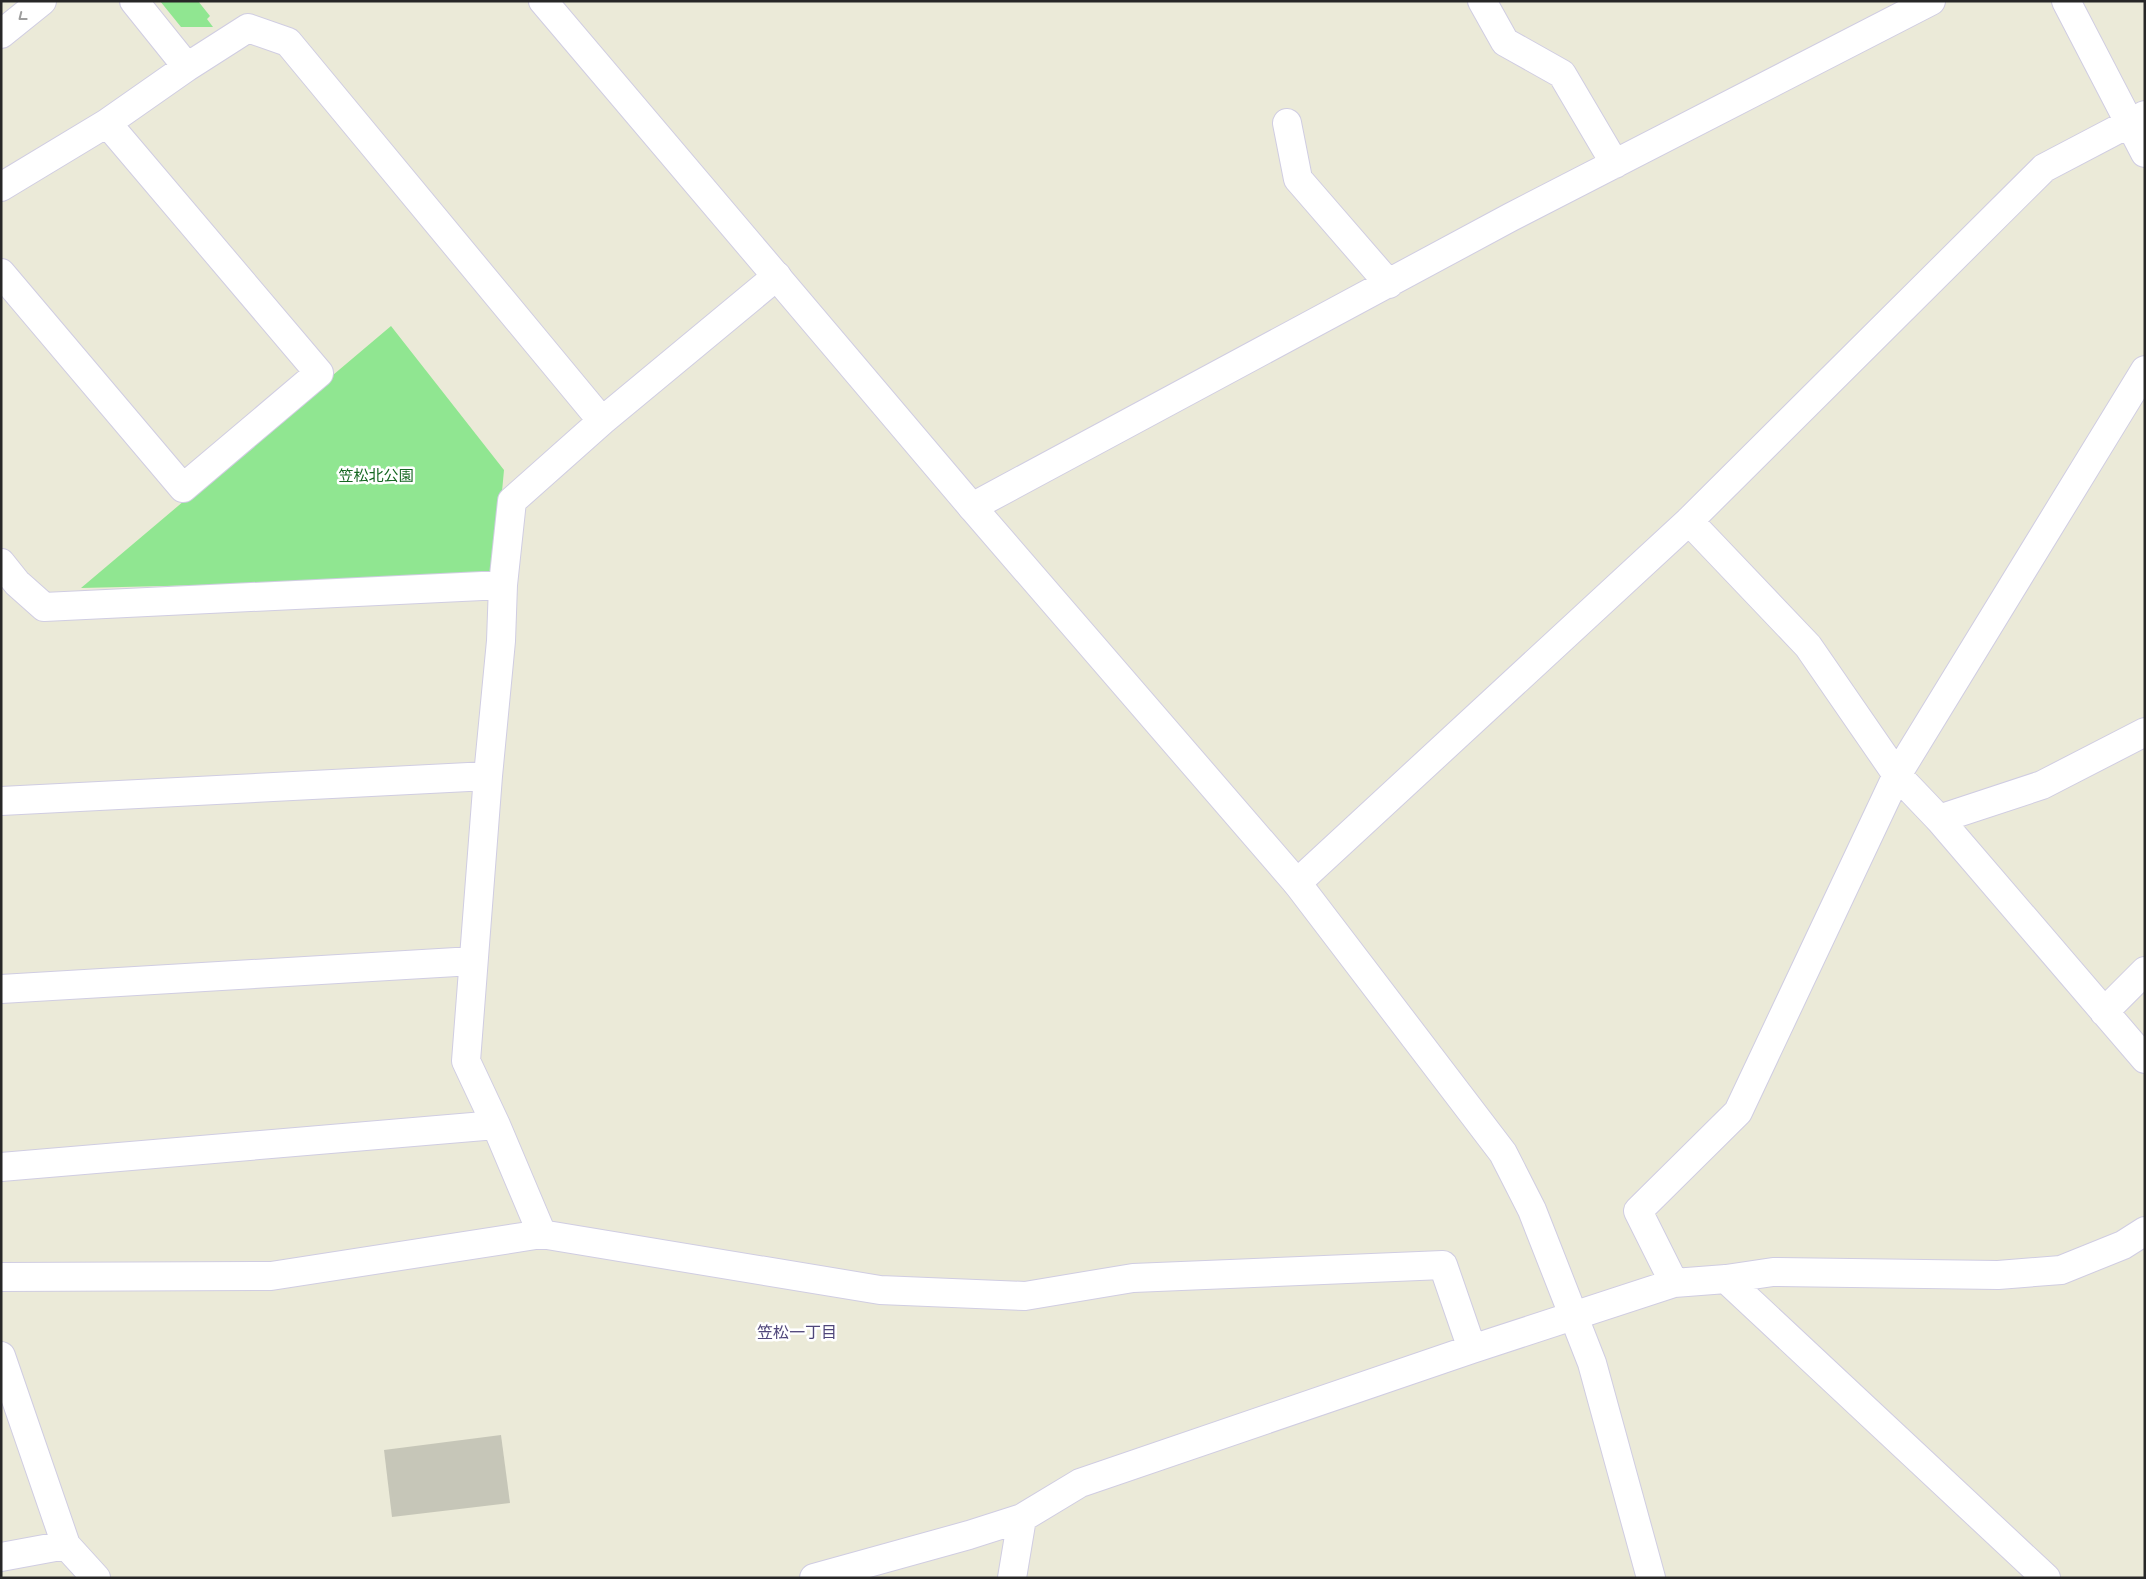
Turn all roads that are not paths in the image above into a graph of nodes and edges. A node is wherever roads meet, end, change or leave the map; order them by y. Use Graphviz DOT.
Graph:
graph roads {
  1 [pos="42,1"];
  2 [pos="134,1"];
  3 [pos="1482,1"];
  4 [pos="1931,1"];
  5 [pos="2066,1"];
  6 [pos="547,2"];
  7 [pos="1,34"];
  8 [pos="187,67"];
  9 [pos="2137,119"];
  10 [pos="107,123"];
  11 [pos="1287,123"];
  12 [pos="2145,153"];
  13 [pos="1614,164"];
  14 [pos="1,188"];
  15 [pos="1,273"];
  16 [pos="777,276"];
  17 [pos="1389,284"];
  18 [pos="2145,370"];
  19 [pos="602,421"];
  20 [pos="972,507"];
  21 [pos="1688,521"];
  22 [pos="7,581"];
  23 [pos="503,585"];
  24 [pos="2145,732"];
  25 [pos="1898,775"];
  26 [pos="488,776"];
  27 [pos="1,801"];
  28 [pos="1939,819"];
  29 [pos="1297,883"];
  30 [pos="473,961"];
  31 [pos="2145,971"];
  32 [pos="1,989"];
  33 [pos="2104,1012"];
  34 [pos="2145,1059"];
  35 [pos="496,1125"];
  36 [pos="1,1167"];
  37 [pos="2145,1231"];
  38 [pos="538,1234"];
  39 [pos="1,1277"];
  40 [pos="1726,1280"];
  41 [pos="1674,1283"];
  42 [pos="1574,1315"];
  43 [pos="1472,1349"];
  44 [pos="1,1356"];
  45 [pos="1022,1518"];
  46 [pos="66,1545"];
  47 [pos="1,1557"];
  48 [pos="96,1578"];
  49 [pos="814,1578"];
  50 [pos="1012,1578"];
  51 [pos="1651,1578"];
  52 [pos="2046,1578"];
  1 -- 7 [label="street, one-way"];
  2 -- 8 [label="street"];
  3 -- 13 [label="street"];
  4 -- 13 [label="street"];
  5 -- 9 [label="street"];
  6 -- 16 [label="street"];
  8 -- 10 [label="street"];
  8 -- 19 [label="street"];
  9 -- 12 [label="street"];
  9 -- 21 [label="street"];
  10 -- 14 [label="street"];
  10 -- 15 [label="street"];
  11 -- 17 [label="street"];
  13 -- 17 [label="street"];
  16 -- 19 [label="street"];
  16 -- 20 [label="street"];
  17 -- 20 [label="street"];
  18 -- 25 [label="street"];
  19 -- 23 [label="street"];
  20 -- 29 [label="street"];
  21 -- 25 [label="street"];
  21 -- 29 [label="street"];
  22 -- 23 [label="street"];
  23 -- 26 [label="street"];
  24 -- 28 [label="street"];
  25 -- 28 [label="street"];
  25 -- 41 [label="street"];
  26 -- 27 [label="street"];
  26 -- 30 [label="street"];
  28 -- 33 [label="street"];
  29 -- 42 [label="street"];
  30 -- 32 [label="street"];
  30 -- 35 [label="street"];
  31 -- 33 [label="street"];
  33 -- 34 [label="street"];
  35 -- 36 [label="street"];
  35 -- 38 [label="street"];
  37 -- 40 [label="street"];
  38 -- 39 [label="street"];
  38 -- 43 [label="street"];
  40 -- 41 [label="street"];
  40 -- 52 [label="street"];
  41 -- 42 [label="street"];
  42 -- 43 [label="street"];
  42 -- 51 [label="street"];
  43 -- 45 [label="street"];
  44 -- 46 [label="street"];
  45 -- 49 [label="street"];
  45 -- 50 [label="street"];
  46 -- 47 [label="street"];
  46 -- 48 [label="street"];
}
